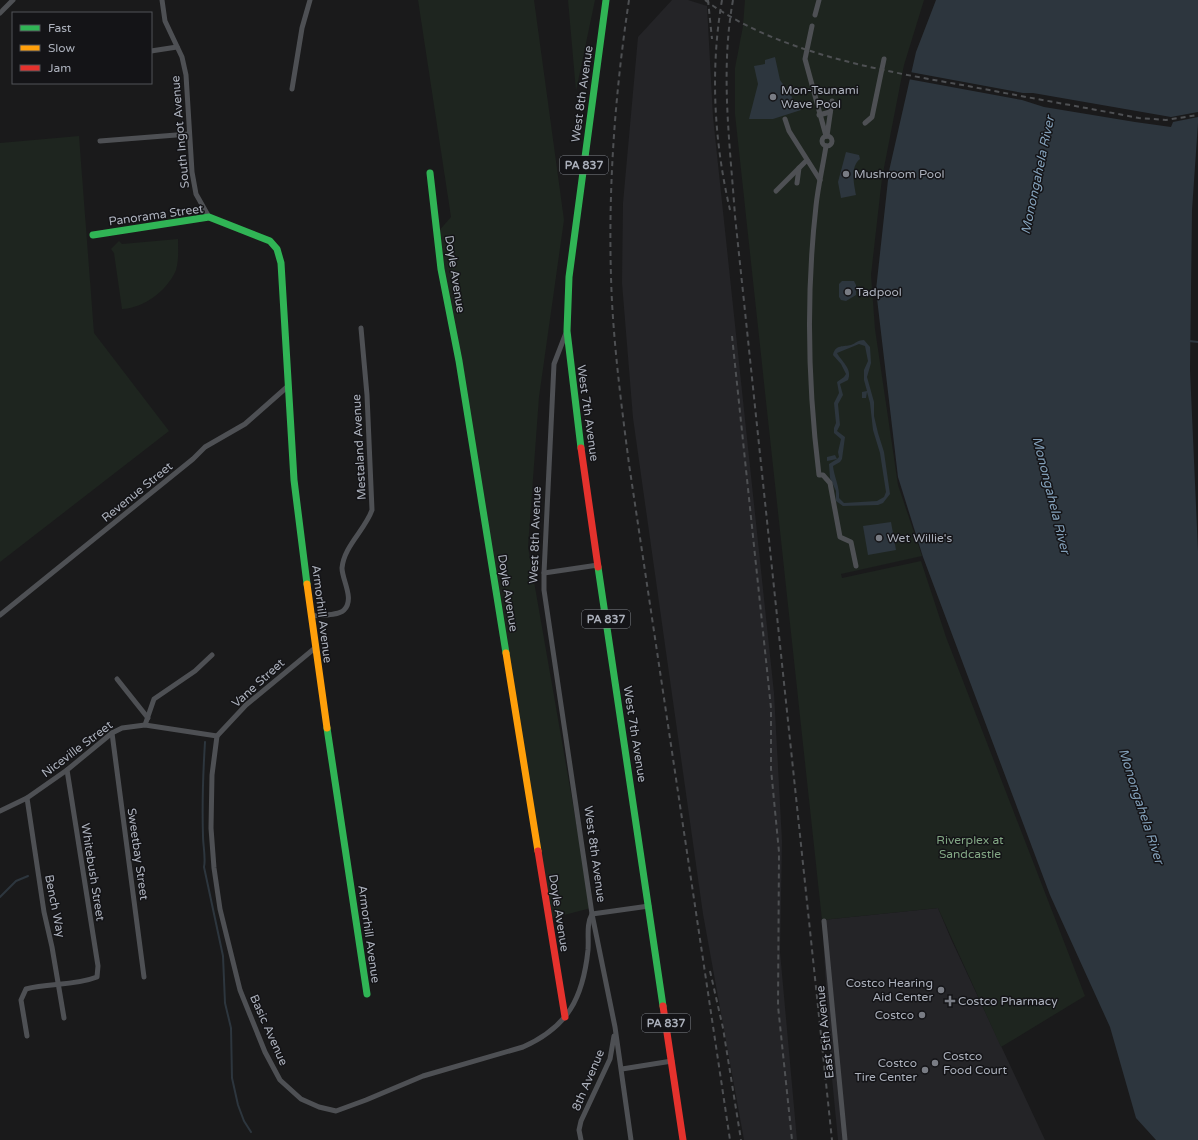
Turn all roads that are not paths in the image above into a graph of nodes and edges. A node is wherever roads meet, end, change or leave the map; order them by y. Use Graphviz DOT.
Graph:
graph roads {
  1 [pos="13,0"];
  2 [pos="162,0"];
  3 [pos="310,0"];
  4 [pos="606,0"];
  5 [pos="819,0"];
  6 [pos="0,13"];
  7 [pos="815,15"];
  8 [pos="812,26"];
  9 [pos="177,47"];
  10 [pos="152,51"];
  11 [pos="884,59"];
  12 [pos="292,88"];
  13 [pos="832,101"];
  14 [pos="830,112"];
  15 [pos="819,115"];
  16 [pos="785,119"];
  17 [pos="866,123"];
  18 [pos="189,134"];
  19 [pos="826,136"];
  20 [pos="100,141"];
  21 [pos="807,160"];
  22 [pos="799,168"];
  23 [pos="430,173"];
  24 [pos="820,180"];
  25 [pos="797,182"];
  26 [pos="776,192"];
  27 [pos="209,217"];
  28 [pos="93,235"];
  29 [pos="267,239"];
  30 [pos="360,328"];
  31 [pos="567,331"];
  32 [pos="288,387"];
  33 [pos="598,565"];
  34 [pos="856,566"];
  35 [pos="544,573"];
  36 [pos="0,615"];
  37 [pos="311,616"];
  38 [pos="315,648"];
  39 [pos="212,656"];
  40 [pos="117,678"];
  41 [pos="148,718"];
  42 [pos="145,725"];
  43 [pos="112,733"];
  44 [pos="217,736"];
  45 [pos="67,770"];
  46 [pos="27,798"];
  47 [pos="0,811"];
  48 [pos="649,906"];
  49 [pos="592,914"];
  50 [pos="824,921"];
  51 [pos="144,977"];
  52 [pos="59,984"];
  53 [pos="367,994"];
  54 [pos="565,1017"];
  55 [pos="64,1018"];
  56 [pos="615,1027"];
  57 [pos="27,1036"];
  58 [pos="672,1061"];
  59 [pos="622,1069"];
  60 [pos="580,1140"];
  61 [pos="631,1140"];
  62 [pos="683,1140"];
  63 [pos="845,1140"];
  1 -- 6 [label="street"];
  2 -- 9 [label="street, South Ingot Avenue"];
  3 -- 12 [label="street"];
  4 -- 31 [label="street, West 8th Avenue / PA 837"];
  5 -- 7 [label="street"];
  8 -- 15 [label="street"];
  9 -- 10 [label="street"];
  9 -- 18 [label="street, South Ingot Avenue"];
  11 -- 17 [label="street"];
  13 -- 14 [label="street"];
  14 -- 15 [label="street"];
  14 -- 19 [label="street"];
  15 -- 19 [label="street"];
  16 -- 21 [label="street"];
  18 -- 20 [label="street"];
  18 -- 27 [label="street, South Ingot Avenue"];
  19 -- 24 [label="street"];
  21 -- 22 [label="street"];
  21 -- 24 [label="street"];
  22 -- 25 [label="street"];
  22 -- 26 [label="street"];
  23 -- 54 [label="street, Doyle Avenue"];
  24 -- 34 [label="street"];
  27 -- 28 [label="street, Panorama Street"];
  27 -- 29 [label="street, Panorama Street"];
  29 -- 32 [label="street, Armorhill Avenue"];
  30 -- 37 [label="street, Mestaland Avenue"];
  31 -- 33 [label="street, West 7th Avenue / PA 837"];
  31 -- 35 [label="street, West 8th Avenue"];
  32 -- 36 [label="street, Revenue Street"];
  32 -- 37 [label="street, Armorhill Avenue"];
  33 -- 35 [label="street"];
  33 -- 48 [label="street, West 7th Avenue / PA 837"];
  35 -- 49 [label="street, West 8th Avenue"];
  37 -- 38 [label="street, Armorhill Avenue"];
  38 -- 44 [label="street, Vane Street"];
  38 -- 53 [label="street, Armorhill Avenue"];
  39 -- 41 [label="street"];
  40 -- 41 [label="street"];
  41 -- 42 [label="street"];
  42 -- 43 [label="street, Niceville Street"];
  42 -- 44 [label="street"];
  43 -- 45 [label="street, Niceville Street"];
  43 -- 51 [label="street, Sweetbay Street"];
  44 -- 54 [label="street, Basic Avenue"];
  45 -- 46 [label="street, Niceville Street"];
  45 -- 52 [label="street, Whitebush Street"];
  46 -- 47 [label="street, Niceville Street"];
  46 -- 52 [label="street, Bench Way"];
  48 -- 49 [label="street"];
  48 -- 58 [label="street, West 7th Avenue / PA 837"];
  49 -- 54 [label="street, Basic Avenue"];
  49 -- 56 [label="street, West 8th Avenue"];
  50 -- 63 [label="street, East 5th Avenue"];
  52 -- 55 [label="street, Bench Way"];
  52 -- 57 [label="street"];
  56 -- 59 [label="street, West 8th Avenue"];
  56 -- 60 [label="street, 8th Avenue"];
  58 -- 59 [label="street"];
  58 -- 62 [label="street, West 7th Avenue / PA 837"];
  59 -- 61 [label="street, West 8th Avenue"];
}
